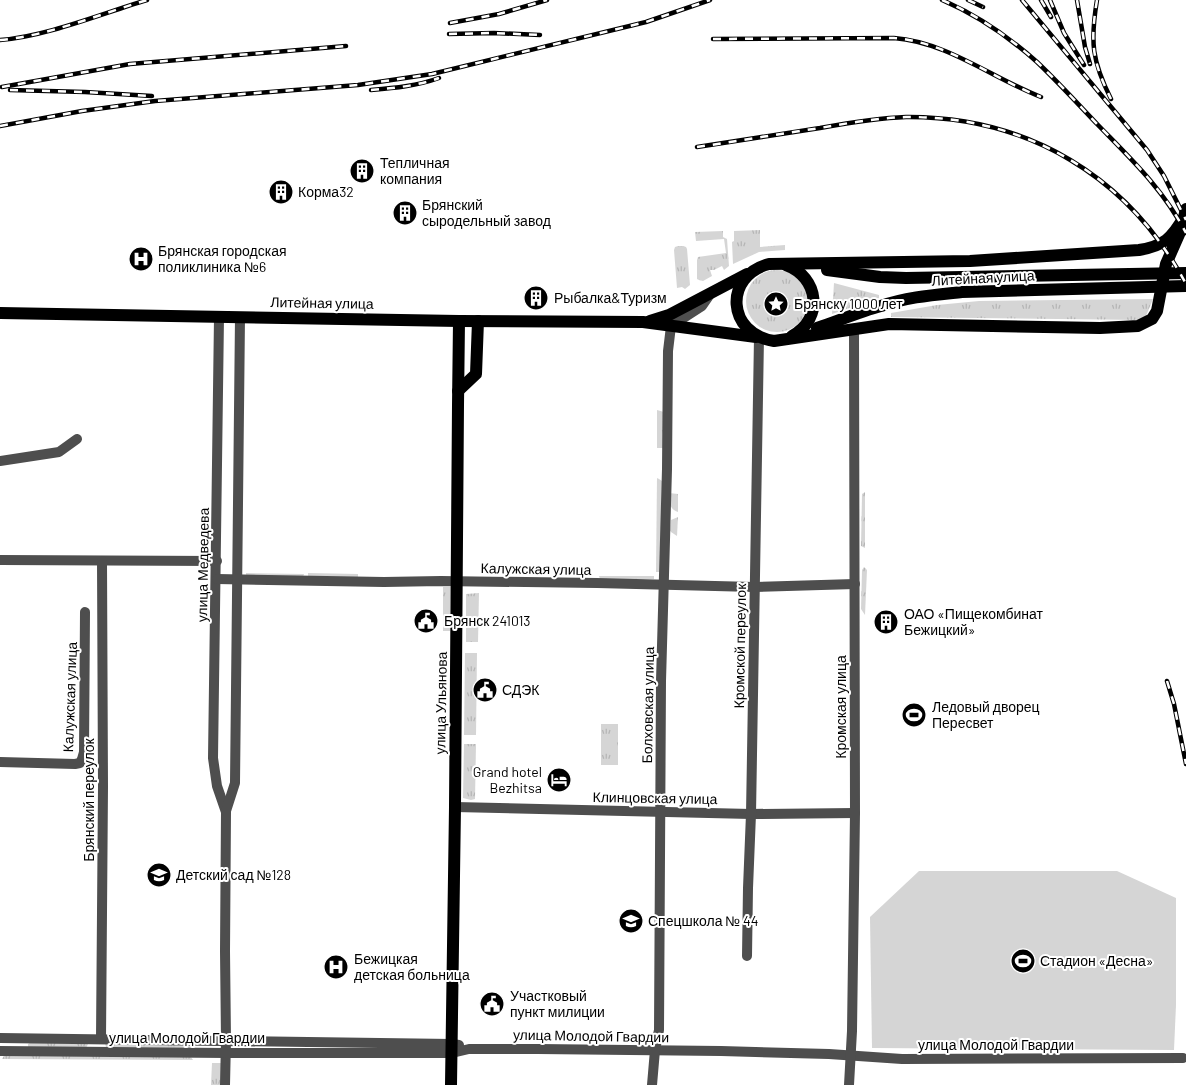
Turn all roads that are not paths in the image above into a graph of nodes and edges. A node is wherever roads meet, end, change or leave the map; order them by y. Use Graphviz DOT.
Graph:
graph roads {
  1 [pos="1185,213"];
  2 [pos="1148,249"];
  3 [pos="783,264"];
  4 [pos="750,273"];
  5 [pos="1186,273"];
  6 [pos="1164,275"];
  7 [pos="1186,286"];
  8 [pos="712,292"];
  9 [pos="0,313"];
  10 [pos="219,317"];
  11 [pos="240,317"];
  12 [pos="460,321"];
  13 [pos="478,321"];
  14 [pos="643,322"];
  15 [pos="672,326"];
  16 [pos="854,328"];
  17 [pos="759,337"];
  18 [pos="789,338"];
  19 [pos="458,392"];
  20 [pos="77,439"];
  21 [pos="0,461"];
  22 [pos="0,560"];
  23 [pos="102,560"];
  24 [pos="217,560"];
  25 [pos="217,579"];
  26 [pos="237,580"];
  27 [pos="457,581"];
  28 [pos="855,584"];
  29 [pos="664,585"];
  30 [pos="754,587"];
  31 [pos="85,612"];
  32 [pos="0,762"];
  33 [pos="455,807"];
  34 [pos="226,812"];
  35 [pos="661,812"];
  36 [pos="855,812"];
  37 [pos="751,814"];
  38 [pos="747,956"];
  39 [pos="0,1038"];
  40 [pos="101,1039"];
  41 [pos="226,1040"];
  42 [pos="452,1048"];
  43 [pos="0,1050"];
  44 [pos="655,1050"];
  45 [pos="226,1053"];
  46 [pos="850,1056"];
  47 [pos="1183,1058"];
  48 [pos="225,1085"];
  49 [pos="451,1085"];
  50 [pos="652,1085"];
  51 [pos="849,1085"];
  1 -- 2 [label="main road"];
  1 -- 6 [label="main road"];
  2 -- 3 [label="main road"];
  2 -- 6 [label="main road"];
  3 -- 4 [label="main road"];
  3 -- 5 [label="main road, Литейная улица"];
  3 -- 18 [label="main road"];
  4 -- 8 [label="main road, Литейная улица"];
  4 -- 17 [label="main road"];
  6 -- 16 [label="main road"];
  7 -- 18 [label="main road, Литейная улица"];
  8 -- 14 [label="main road, Литейная улица"];
  8 -- 15 [label="street"];
  9 -- 10 [label="main road, Литейная улица"];
  10 -- 11 [label="main road, Литейная улица"];
  10 -- 24 [label="street, улица Медведева"];
  11 -- 12 [label="main road, Литейная улица"];
  11 -- 26 [label="street, улица Медведева"];
  12 -- 13 [label="main road, Литейная улица"];
  12 -- 19 [label="main road, улица Ульянова"];
  13 -- 14 [label="main road, Литейная улица"];
  13 -- 19 [label="main road"];
  14 -- 15 [label="main road, Литейная улица"];
  15 -- 17 [label="main road, Литейная улица"];
  15 -- 29 [label="street, Болховская улица"];
  16 -- 18 [label="main road"];
  16 -- 28 [label="street, Кромская улица"];
  17 -- 18 [label="main road"];
  17 -- 30 [label="street, Кромской переулок"];
  19 -- 27 [label="main road, улица Ульянова"];
  20 -- 21 [label="street"];
  22 -- 23 [label="street"];
  23 -- 24 [label="street"];
  23 -- 40 [label="street, Брянский переулок"];
  24 -- 25 [label="street, улица Медведева"];
  25 -- 26 [label="street, Калужская улица"];
  25 -- 34 [label="street, улица Медведева"];
  26 -- 27 [label="street, Калужская улица"];
  26 -- 34 [label="street, улица Медведева"];
  27 -- 29 [label="street, Калужская улица"];
  27 -- 33 [label="main road, улица Ульянова"];
  28 -- 30 [label="street, Калужская улица"];
  28 -- 36 [label="street, Кромская улица"];
  29 -- 30 [label="street, Калужская улица"];
  29 -- 35 [label="street, Болховская улица"];
  30 -- 37 [label="street, Кромской переулок"];
  31 -- 32 [label="street, Калужская улица"];
  33 -- 35 [label="street, Клинцовская улица"];
  33 -- 42 [label="main road, улица Ульянова"];
  34 -- 41 [label="street, улица Медведева"];
  35 -- 37 [label="street, Клинцовская улица"];
  35 -- 44 [label="street, Болховская улица"];
  36 -- 37 [label="street, Клинцовская улица"];
  36 -- 46 [label="street, Кромская улица"];
  37 -- 38 [label="street, Кромской переулок"];
  39 -- 40 [label="street, улица Молодой Гвардии"];
  40 -- 41 [label="street, улица Молодой Гвардии"];
  41 -- 42 [label="street, улица Молодой Гвардии"];
  41 -- 45 [label="street, улица Медведева"];
  42 -- 44 [label="street, улица Молодой Гвардии"];
  42 -- 45 [label="street, улица Молодой Гвардии"];
  42 -- 49 [label="main road, улица Ульянова"];
  43 -- 45 [label="street, улица Молодой Гвардии"];
  44 -- 46 [label="street, улица Молодой Гвардии"];
  44 -- 50 [label="street, Болховская улица"];
  45 -- 48 [label="street, улица Медведева"];
  46 -- 47 [label="street, улица Молодой Гвардии"];
  46 -- 51 [label="street, Кромская улица"];
}
